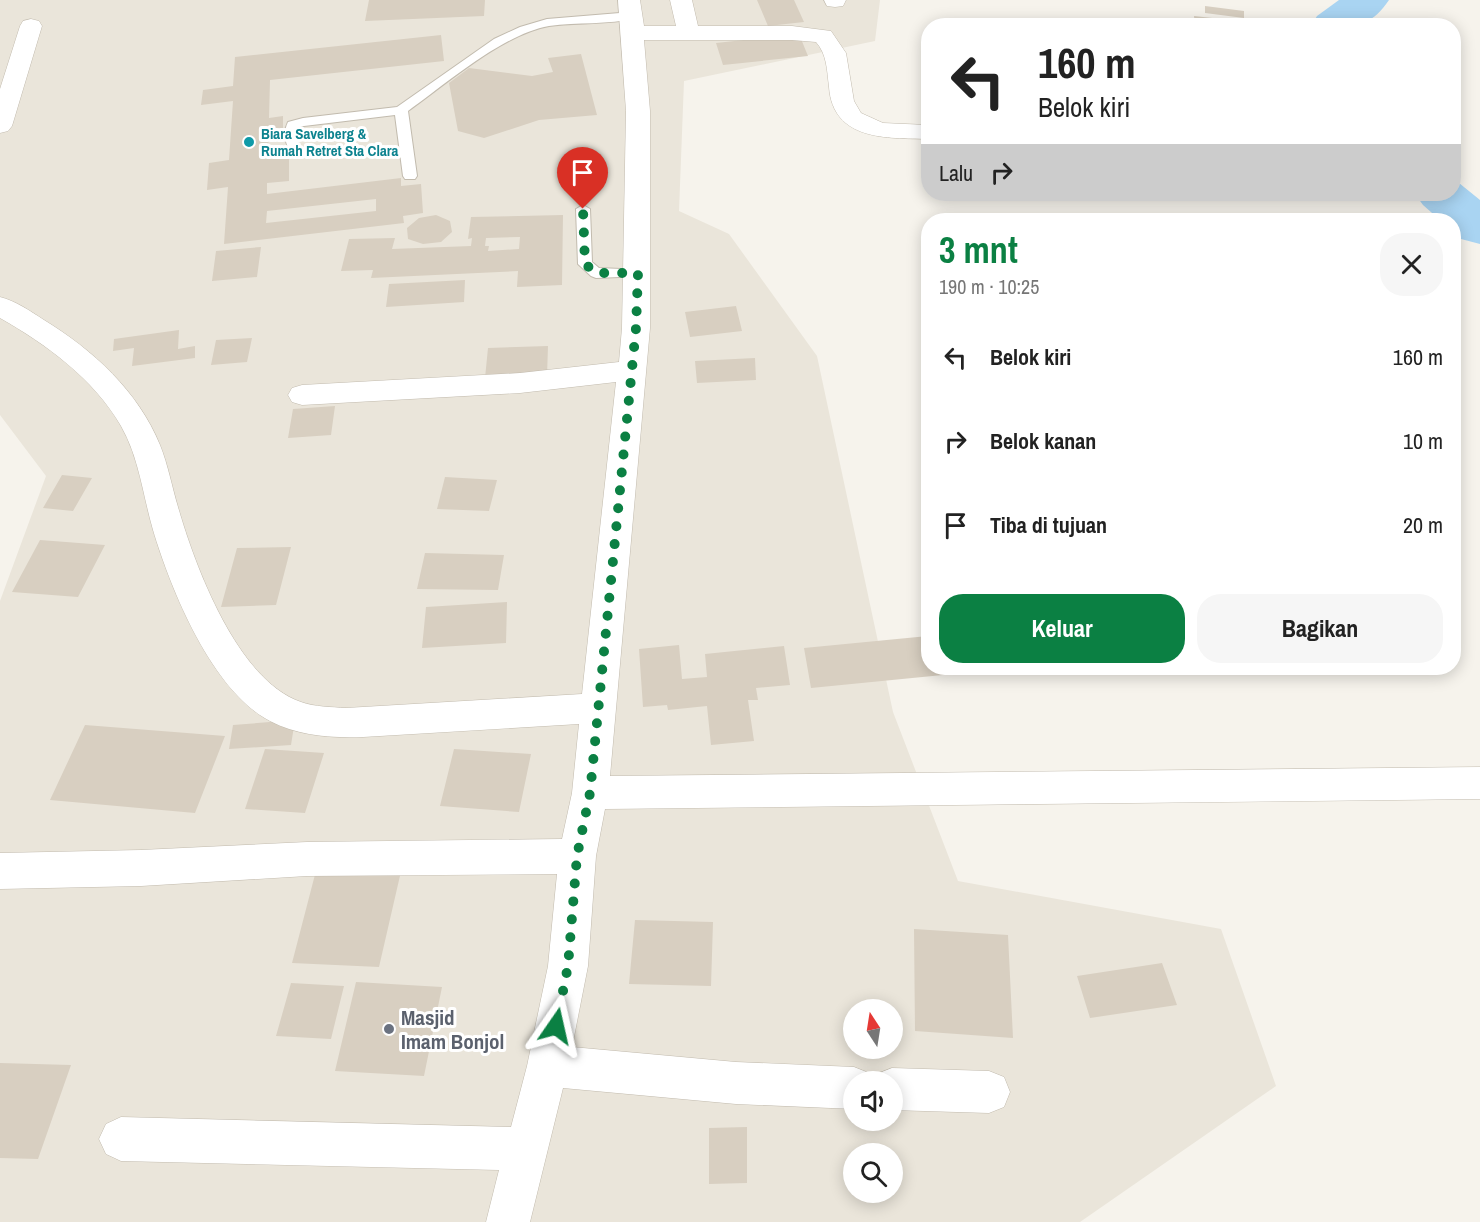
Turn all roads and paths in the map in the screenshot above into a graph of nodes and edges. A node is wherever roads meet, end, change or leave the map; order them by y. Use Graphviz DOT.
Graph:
graph roads {
  1 [pos="681,0"];
  2 [pos="632,16"];
  3 [pos="31,26"];
  4 [pos="689,34"];
  5 [pos="401,110"];
  6 [pos="0,126"];
  7 [pos="921,131"];
  8 [pos="293,144"];
  9 [pos="410,176"];
  10 [pos="583,209"];
  11 [pos="638,273"];
  12 [pos="0,306"];
  13 [pos="631,370"];
  14 [pos="302,396"];
  15 [pos="597,708"];
  16 [pos="1480,783"];
  17 [pos="590,793"];
  18 [pos="577,856"];
  19 [pos="0,871"];
  20 [pos="548,1066"];
  21 [pos="843,1088"];
  22 [pos="903,1089"];
  23 [pos="989,1092"];
  24 [pos="121,1139"];
  25 [pos="526,1149"];
  26 [pos="508,1222"];
  1 -- 4 [label="street"];
  2 -- 4 [label="street"];
  2 -- 5 [label="lane"];
  2 -- 11 [label="street"];
  3 -- 6 [label="street"];
  4 -- 7 [label="street"];
  5 -- 8 [label="lane"];
  5 -- 9 [label="lane"];
  10 -- 11 [label="lane"];
  11 -- 13 [label="street"];
  12 -- 15 [label="street"];
  13 -- 14 [label="street"];
  13 -- 15 [label="street"];
  15 -- 17 [label="street"];
  16 -- 17 [label="street"];
  17 -- 18 [label="street"];
  18 -- 19 [label="street"];
  18 -- 20 [label="street"];
  20 -- 21 [label="street"];
  20 -- 25 [label="street"];
  22 -- 23 [label="street"];
  24 -- 25 [label="street"];
  25 -- 26 [label="street"];
}
